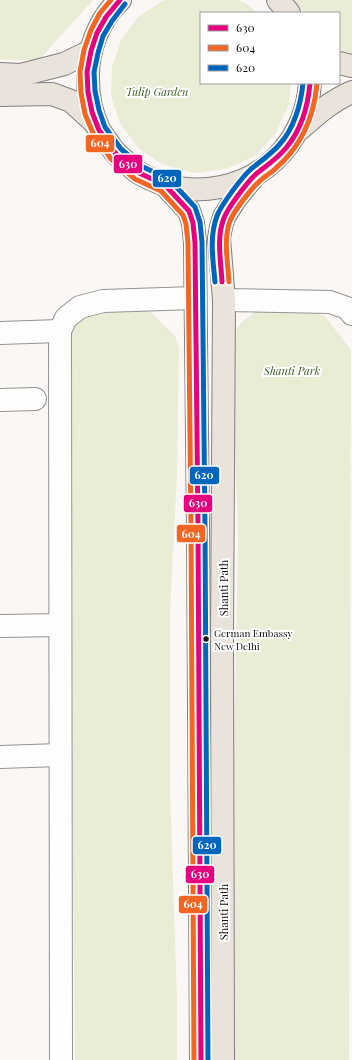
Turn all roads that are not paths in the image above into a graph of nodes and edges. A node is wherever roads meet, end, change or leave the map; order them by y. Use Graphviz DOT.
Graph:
graph roads {
  1 [pos="120,0"];
  2 [pos="278,0"];
  3 [pos="288,12"];
  4 [pos="91,52"];
  5 [pos="340,63"];
  6 [pos="352,66"];
  7 [pos="0,74"];
  8 [pos="310,84"];
  9 [pos="352,92"];
  10 [pos="0,95"];
  11 [pos="99,130"];
  12 [pos="297,131"];
  13 [pos="255,175"];
  14 [pos="166,185"];
  15 [pos="195,298"];
  16 [pos="224,300"];
  17 [pos="352,314"];
  18 [pos="60,331"];
  19 [pos="0,333"];
  20 [pos="35,399"];
  21 [pos="0,400"];
  22 [pos="60,625"];
  23 [pos="0,626"];
  24 [pos="60,755"];
  25 [pos="0,757"];
  26 [pos="61,1060"];
  27 [pos="201,1060"];
  28 [pos="223,1060"];
  1 -- 4 [label="main road"];
  2 -- 3 [label="main road"];
  4 -- 7 [label="main road"];
  4 -- 11 [label="main road"];
  5 -- 6 [label="main road"];
  8 -- 12 [label="main road"];
  9 -- 12 [label="main road"];
  10 -- 11 [label="main road"];
  11 -- 14 [label="main road"];
  12 -- 13 [label="main road"];
  13 -- 14 [label="main road"];
  13 -- 16 [label="main road, Shanti Path"];
  14 -- 15 [label="main road, Shanti Path"];
  15 -- 18 [label="street"];
  15 -- 27 [label="main road, Shanti Path"];
  16 -- 17 [label="street"];
  16 -- 28 [label="main road, Shanti Path"];
  18 -- 19 [label="street"];
  18 -- 22 [label="street"];
  20 -- 21 [label="street"];
  22 -- 23 [label="street"];
  22 -- 24 [label="street"];
  24 -- 25 [label="street"];
  24 -- 26 [label="street"];
}
